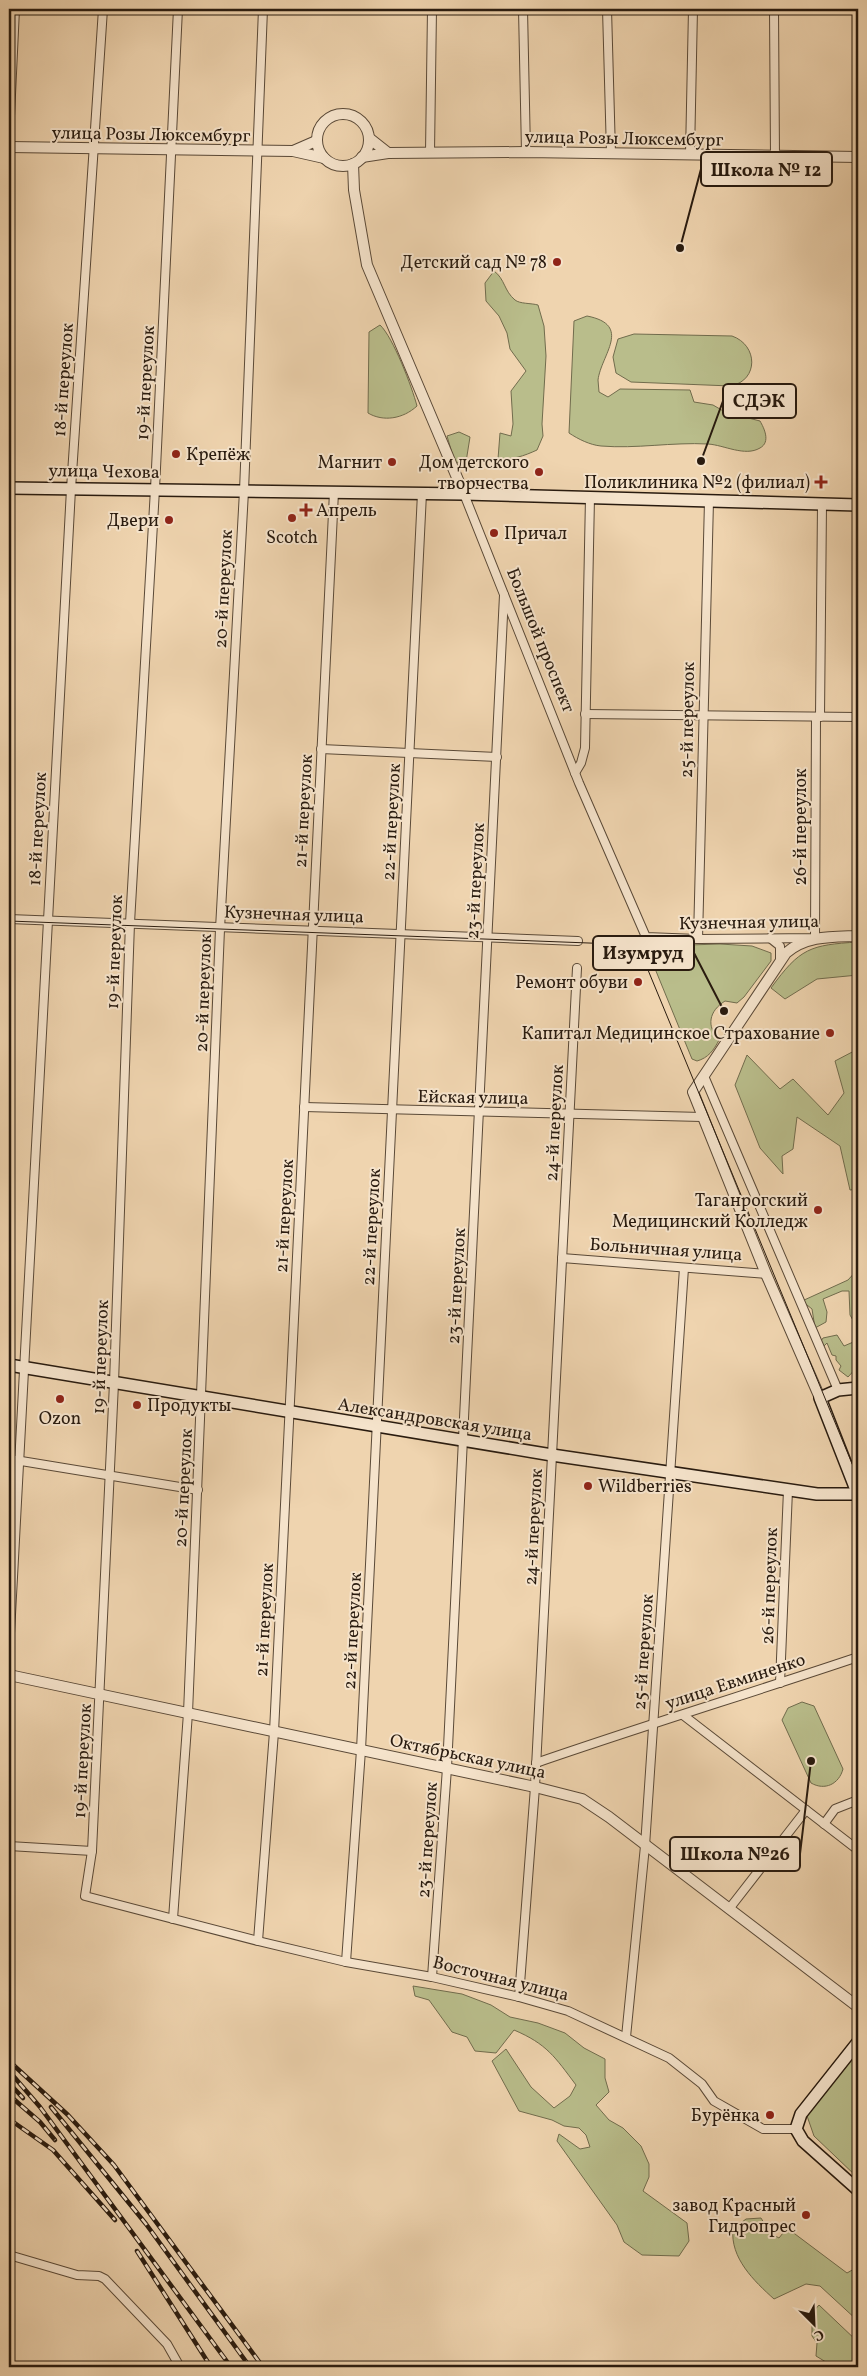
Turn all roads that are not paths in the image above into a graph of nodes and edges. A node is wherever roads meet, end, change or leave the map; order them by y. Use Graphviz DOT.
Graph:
graph roads {
  1 [pos="15,9"];
  2 [pos="103,9"];
  3 [pos="178,9"];
  4 [pos="263,9"];
  5 [pos="432,9"];
  6 [pos="523,9"];
  7 [pos="607,9"];
  8 [pos="693,9"];
  9 [pos="774,9"];
  10 [pos="9,137"];
  11 [pos="369,138"];
  12 [pos="316,141"];
  13 [pos="9,147"];
  14 [pos="95,148"];
  15 [pos="171,150"];
  16 [pos="293,151"];
  17 [pos="258,152"];
  18 [pos="430,152"];
  19 [pos="526,152"];
  20 [pos="388,153"];
  21 [pos="611,153"];
  22 [pos="690,154"];
  23 [pos="362,157"];
  24 [pos="775,157"];
  25 [pos="858,157"];
  26 [pos="324,158"];
  27 [pos="353,164"];
  28 [pos="341,166"];
  29 [pos="354,190"];
  30 [pos="9,488"];
  31 [pos="71,489"];
  32 [pos="155,489"];
  33 [pos="244,490"];
  34 [pos="334,492"];
  35 [pos="422,493"];
  36 [pos="464,494"];
  37 [pos="590,497"];
  38 [pos="709,501"];
  39 [pos="822,504"];
  40 [pos="858,505"];
  41 [pos="504,595"];
  42 [pos="586,714"];
  43 [pos="702,716"];
  44 [pos="818,717"];
  45 [pos="858,717"];
  46 [pos="321,749"];
  47 [pos="409,753"];
  48 [pos="496,757"];
  49 [pos="575,773"];
  50 [pos="9,919"];
  51 [pos="46,920"];
  52 [pos="130,924"];
  53 [pos="220,927"];
  54 [pos="312,931"];
  55 [pos="642,933"];
  56 [pos="400,934"];
  57 [pos="858,936"];
  58 [pos="488,937"];
  59 [pos="768,938"];
  60 [pos="815,938"];
  61 [pos="698,939"];
  62 [pos="578,941"];
  63 [pos="780,960"];
  64 [pos="577,968"];
  65 [pos="704,1076"];
  66 [pos="304,1107"];
  67 [pos="392,1110"];
  68 [pos="479,1112"];
  69 [pos="569,1114"];
  70 [pos="702,1117"];
  71 [pos="562,1258"];
  72 [pos="684,1268"];
  73 [pos="766,1274"];
  74 [pos="9,1365"];
  75 [pos="25,1368"];
  76 [pos="114,1382"];
  77 [pos="858,1388"];
  78 [pos="838,1390"];
  79 [pos="202,1397"];
  80 [pos="820,1398"];
  81 [pos="289,1412"];
  82 [pos="377,1427"];
  83 [pos="463,1441"];
  84 [pos="552,1455"];
  85 [pos="9,1459"];
  86 [pos="20,1461"];
  87 [pos="670,1473"];
  88 [pos="110,1476"];
  89 [pos="198,1490"];
  90 [pos="788,1490"];
  91 [pos="858,1495"];
  92 [pos="9,1652"];
  93 [pos="858,1657"];
  94 [pos="9,1675"];
  95 [pos="780,1683"];
  96 [pos="100,1694"];
  97 [pos="188,1713"];
  98 [pos="683,1715"];
  99 [pos="653,1722"];
  100 [pos="274,1732"];
  101 [pos="361,1750"];
  102 [pos="536,1763"];
  103 [pos="448,1768"];
  104 [pos="535,1787"];
  105 [pos="858,1800"];
  106 [pos="806,1810"];
  107 [pos="824,1824"];
  108 [pos="9,1846"];
  109 [pos="645,1846"];
  110 [pos="858,1850"];
  111 [pos="92,1852"];
  112 [pos="85,1896"];
  113 [pos="729,1909"];
  114 [pos="173,1919"];
  115 [pos="258,1941"];
  116 [pos="346,1962"];
  117 [pos="432,1977"];
  118 [pos="519,1997"];
  119 [pos="858,2007"];
  120 [pos="626,2037"];
  121 [pos="858,2042"];
  122 [pos="796,2129"];
  123 [pos="858,2190"];
  124 [pos="9,2255"];
  125 [pos="180,2367"];
  1 -- 10 [label="street"];
  2 -- 14 [label="street, 18-й переулок"];
  3 -- 15 [label="street, 19-й переулок"];
  4 -- 17 [label="street, 20-й переулок"];
  5 -- 18 [label="street"];
  6 -- 19 [label="street"];
  7 -- 21 [label="street"];
  8 -- 22 [label="street"];
  9 -- 24 [label="street"];
  11 -- 12 [label="street"];
  11 -- 20 [label="street"];
  11 -- 23 [label="street"];
  12 -- 16 [label="street, улица Розы Люксембург"];
  12 -- 26 [label="street"];
  13 -- 14 [label="street, улица Розы Люксембург"];
  14 -- 15 [label="street, улица Розы Люксембург"];
  14 -- 31 [label="street, 18-й переулок"];
  15 -- 17 [label="street, улица Розы Люксембург"];
  15 -- 32 [label="street, 19-й переулок"];
  16 -- 17 [label="street, улица Розы Люксембург"];
  16 -- 26 [label="street, улица Розы Люксембург"];
  17 -- 33 [label="street, 20-й переулок"];
  18 -- 19 [label="street, улица Розы Люксембург"];
  18 -- 20 [label="street, улица Розы Люксембург"];
  19 -- 21 [label="street, улица Розы Люксембург"];
  20 -- 23 [label="street, улица Розы Люксембург"];
  21 -- 22 [label="street, улица Розы Люксембург"];
  22 -- 24 [label="street, улица Розы Люксембург"];
  23 -- 27 [label="street, улица Розы Люксембург"];
  24 -- 25 [label="street, улица Розы Люксембург"];
  26 -- 28 [label="street, улица Розы Люксембург"];
  27 -- 28 [label="street, улица Розы Люксембург"];
  27 -- 29 [label="street, Большой проспект"];
  28 -- 29 [label="street, Большой проспект"];
  29 -- 36 [label="street, Большой проспект"];
  30 -- 31 [label="main road, улица Чехова"];
  31 -- 32 [label="main road, улица Чехова"];
  31 -- 51 [label="street, 18-й переулок"];
  32 -- 33 [label="main road, улица Чехова"];
  32 -- 52 [label="street, 19-й переулок"];
  33 -- 34 [label="main road, улица Чехова"];
  33 -- 53 [label="street, 20-й переулок"];
  34 -- 35 [label="main road, улица Чехова"];
  34 -- 46 [label="street, 21-й переулок"];
  35 -- 36 [label="main road, улица Чехова"];
  35 -- 47 [label="street, 22-й переулок"];
  36 -- 37 [label="main road, улица Чехова"];
  36 -- 41 [label="street, Большой проспект"];
  37 -- 38 [label="main road, улица Чехова"];
  37 -- 42 [label="street"];
  38 -- 39 [label="main road, улица Чехова"];
  38 -- 43 [label="street, 25-й переулок"];
  39 -- 40 [label="main road, улица Чехова"];
  39 -- 44 [label="street, 26-й переулок"];
  41 -- 48 [label="street, 23-й переулок"];
  41 -- 49 [label="street, Большой проспект"];
  42 -- 43 [label="street"];
  42 -- 49 [label="street"];
  43 -- 44 [label="street"];
  43 -- 61 [label="street, 25-й переулок"];
  44 -- 45 [label="street"];
  44 -- 60 [label="street, 26-й переулок"];
  46 -- 47 [label="street"];
  46 -- 54 [label="street, 21-й переулок"];
  47 -- 48 [label="street"];
  47 -- 56 [label="street, 22-й переулок"];
  48 -- 58 [label="street, 23-й переулок"];
  49 -- 55 [label="street, Большой проспект"];
  50 -- 51 [label="street, Кузнечная улица"];
  51 -- 52 [label="street, Кузнечная улица"];
  51 -- 75 [label="street, 18-й переулок"];
  52 -- 53 [label="street, Кузнечная улица"];
  52 -- 76 [label="street, 19-й переулок"];
  53 -- 54 [label="street, Кузнечная улица"];
  53 -- 79 [label="street, 20-й переулок"];
  54 -- 56 [label="street, Кузнечная улица"];
  54 -- 66 [label="street, 21-й переулок"];
  55 -- 61 [label="street, Кузнечная улица"];
  56 -- 58 [label="street, Кузнечная улица"];
  56 -- 67 [label="street, 22-й переулок"];
  57 -- 60 [label="street, Кузнечная улица"];
  58 -- 62 [label="street, Кузнечная улица"];
  58 -- 68 [label="street, 23-й переулок"];
  59 -- 60 [label="street, Кузнечная улица"];
  59 -- 61 [label="street, Кузнечная улица"];
  59 -- 63 [label="street"];
  60 -- 63 [label="street"];
  63 -- 65 [label="street"];
  64 -- 69 [label="street, 24-й переулок"];
  65 -- 70 [label="street"];
  65 -- 78 [label="street"];
  66 -- 67 [label="street, Ейская улица"];
  66 -- 81 [label="street, 21-й переулок"];
  67 -- 68 [label="street, Ейская улица"];
  67 -- 82 [label="street, 22-й переулок"];
  68 -- 69 [label="street, Ейская улица"];
  68 -- 83 [label="street, 23-й переулок"];
  69 -- 70 [label="street, Ейская улица"];
  69 -- 71 [label="street, 24-й переулок"];
  70 -- 73 [label="street"];
  71 -- 72 [label="street, Больничная улица"];
  71 -- 84 [label="street, 24-й переулок"];
  72 -- 73 [label="street, Больничная улица"];
  72 -- 87 [label="street, 25-й переулок"];
  73 -- 80 [label="street"];
  74 -- 75 [label="main road, Александровская улица"];
  75 -- 76 [label="main road, Александровская улица"];
  75 -- 86 [label="street, 18-й переулок"];
  76 -- 79 [label="main road, Александровская улица"];
  76 -- 88 [label="street, 19-й переулок"];
  77 -- 78 [label="main road"];
  78 -- 80 [label="main road"];
  79 -- 81 [label="main road, Александровская улица"];
  79 -- 89 [label="street, 20-й переулок"];
  80 -- 91 [label="main road"];
  81 -- 82 [label="main road, Александровская улица"];
  81 -- 100 [label="street, 21-й переулок"];
  82 -- 83 [label="main road, Александровская улица"];
  82 -- 101 [label="street, 22-й переулок"];
  83 -- 84 [label="main road, Александровская улица"];
  83 -- 103 [label="street, 23-й переулок"];
  84 -- 87 [label="main road, Александровская улица"];
  84 -- 102 [label="street, 24-й переулок"];
  85 -- 86 [label="street"];
  86 -- 88 [label="street"];
  86 -- 92 [label="street, 18-й переулок"];
  87 -- 90 [label="main road, Александровская улица"];
  87 -- 99 [label="street, 25-й переулок"];
  88 -- 89 [label="street"];
  88 -- 96 [label="street, 19-й переулок"];
  89 -- 97 [label="street, 20-й переулок"];
  90 -- 91 [label="main road, Александровская улица"];
  90 -- 95 [label="street, 26-й переулок"];
  93 -- 95 [label="street, улица Евминенко"];
  94 -- 96 [label="street, Октябрьская улица"];
  95 -- 98 [label="street, улица Евминенко"];
  96 -- 97 [label="street, Октябрьская улица"];
  96 -- 111 [label="street, 19-й переулок"];
  97 -- 100 [label="street, Октябрьская улица"];
  97 -- 114 [label="street, 20-й переулок"];
  98 -- 99 [label="street, улица Евминенко"];
  98 -- 106 [label="street"];
  99 -- 102 [label="street, улица Евминенко"];
  99 -- 109 [label="street, 25-й переулок"];
  100 -- 101 [label="street, Октябрьская улица"];
  100 -- 115 [label="street, 21-й переулок"];
  101 -- 103 [label="street, Октябрьская улица"];
  101 -- 116 [label="street, 22-й переулок"];
  102 -- 104 [label="street, 24-й переулок"];
  103 -- 104 [label="street, Октябрьская улица"];
  103 -- 117 [label="street, 23-й переулок"];
  104 -- 109 [label="street, Октябрьская улица"];
  104 -- 118 [label="street, 24-й переулок"];
  105 -- 107 [label="street"];
  106 -- 107 [label="street"];
  106 -- 113 [label="street"];
  107 -- 110 [label="street"];
  108 -- 111 [label="street"];
  109 -- 113 [label="street, Октябрьская улица"];
  109 -- 120 [label="street, 25-й переулок"];
  111 -- 112 [label="street, 19-й переулок"];
  112 -- 114 [label="street, Восточная улица"];
  113 -- 119 [label="street, Октябрьская улица"];
  114 -- 115 [label="street, Восточная улица"];
  115 -- 116 [label="street, Восточная улица"];
  116 -- 117 [label="street, Восточная улица"];
  117 -- 118 [label="street, Восточная улица"];
  118 -- 120 [label="street, Восточная улица"];
  120 -- 122 [label="street, Восточная улица"];
  121 -- 122 [label="main road"];
  122 -- 123 [label="main road"];
  124 -- 125 [label="street"];
}
